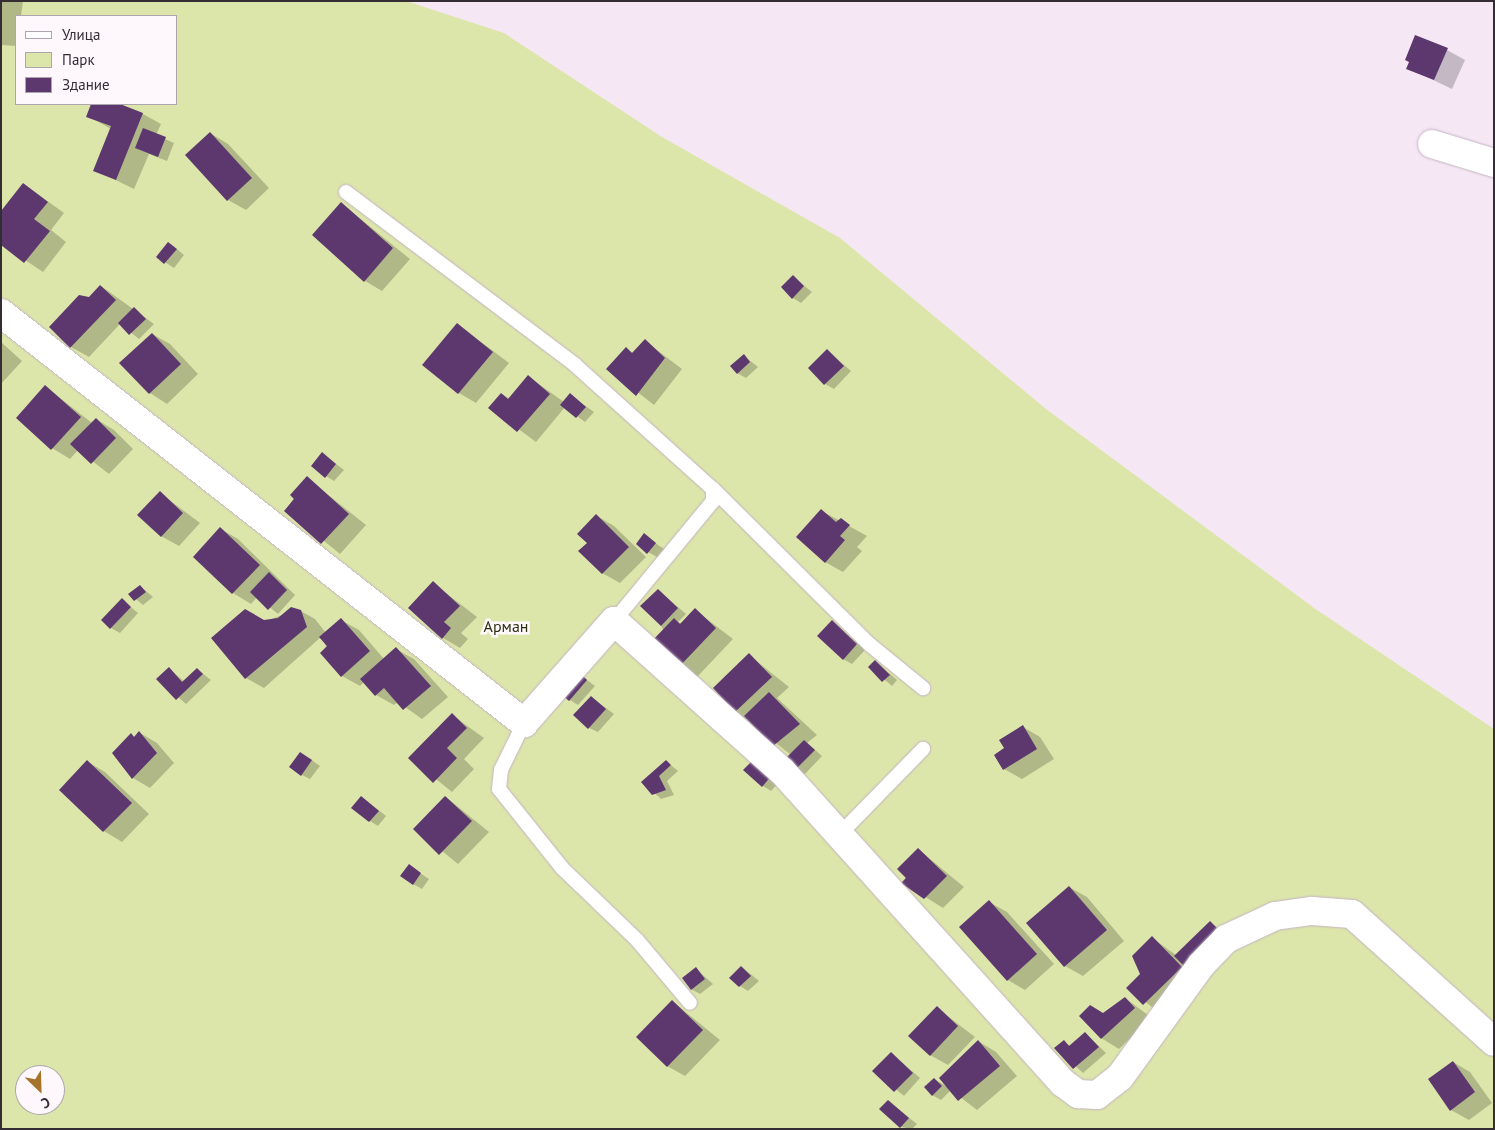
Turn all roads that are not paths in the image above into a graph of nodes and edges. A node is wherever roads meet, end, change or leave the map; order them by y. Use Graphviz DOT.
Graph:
graph roads {
  1 [pos="1432,144"];
  2 [pos="1494,163"];
  3 [pos="346,192"];
  4 [pos="1,313"];
  5 [pos="713,489"];
  6 [pos="614,621"];
  7 [pos="923,688"];
  8 [pos="524,723"];
  9 [pos="923,749"];
  10 [pos="840,834"];
  11 [pos="690,1003"];
  12 [pos="1494,1042"];
  1 -- 2 [label="street"];
  3 -- 5 [label="lane"];
  4 -- 8 [label="street"];
  5 -- 6 [label="lane"];
  5 -- 7 [label="lane"];
  6 -- 8 [label="street"];
  6 -- 10 [label="street"];
  8 -- 11 [label="lane"];
  9 -- 10 [label="lane"];
  10 -- 12 [label="street"];
}
